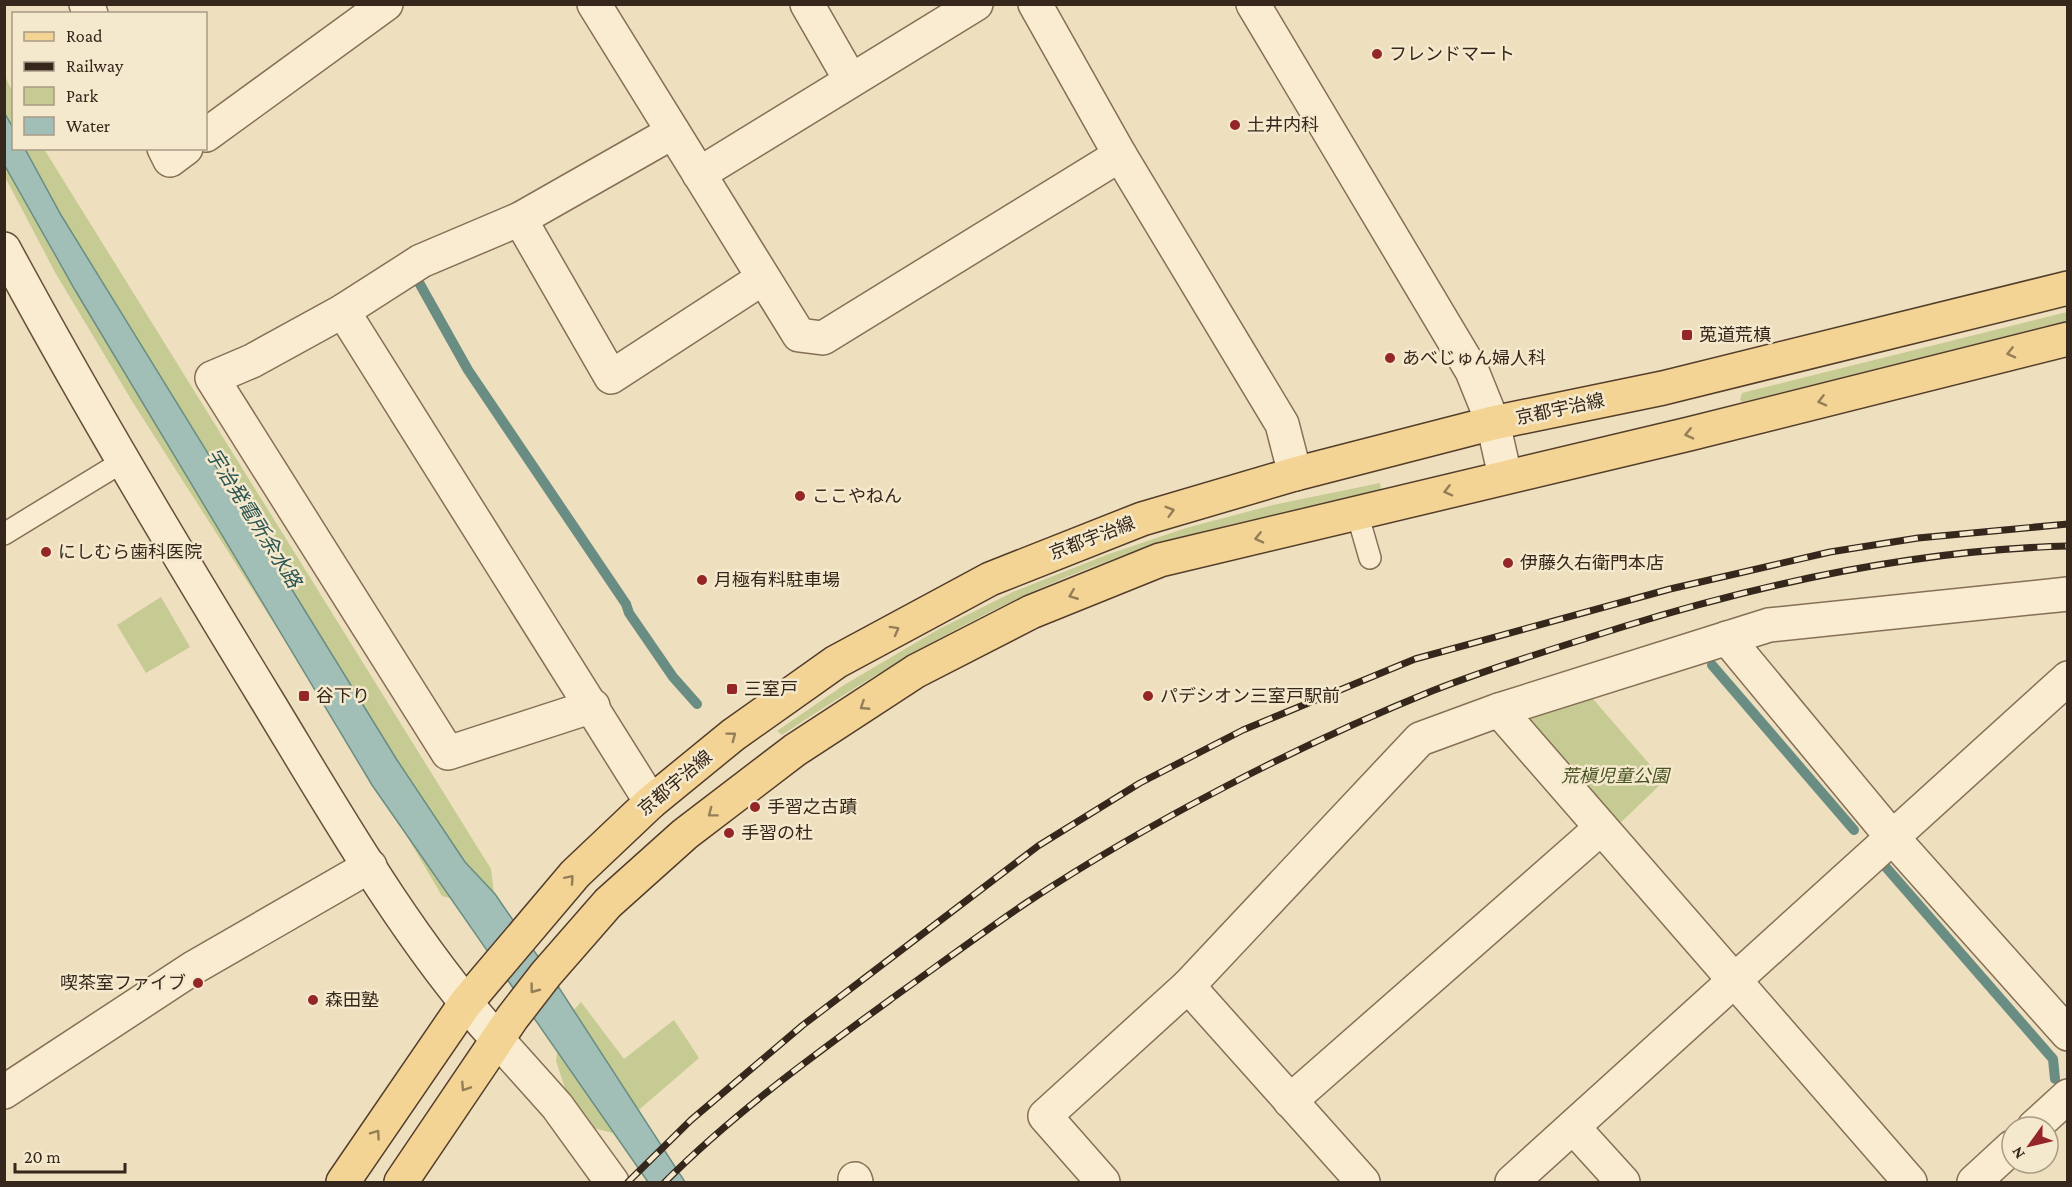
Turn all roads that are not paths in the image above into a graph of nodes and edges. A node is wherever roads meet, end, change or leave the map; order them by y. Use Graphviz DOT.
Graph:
graph roads {
  1 [pos="386,4"];
  2 [pos="594,4"];
  3 [pos="807,4"];
  4 [pos="976,4"];
  5 [pos="1035,4"];
  6 [pos="1253,4"];
  7 [pos="850,79"];
  8 [pos="673,132"];
  9 [pos="207,134"];
  10 [pos="165,150"];
  11 [pos="183,150"];
  12 [pos="1120,155"];
  13 [pos="699,174"];
  14 [pos="520,219"];
  15 [pos="4,249"];
  16 [pos="764,278"];
  17 [pos="2067,288"];
  18 [pos="343,311"];
  19 [pos="2067,339"];
  20 [pos="1493,423"];
  21 [pos="123,462"];
  22 [pos="1295,474"];
  23 [pos="1505,476"];
  24 [pos="1357,513"];
  25 [pos="4,534"];
  26 [pos="1370,558"];
  27 [pos="2067,594"];
  28 [pos="1727,638"];
  29 [pos="2067,678"];
  30 [pos="593,706"];
  31 [pos="1499,710"];
  32 [pos="651,802"];
  33 [pos="1601,828"];
  34 [pos="1892,837"];
  35 [pos="370,866"];
  36 [pos="1734,980"];
  37 [pos="1188,986"];
  38 [pos="465,1004"];
  39 [pos="504,1029"];
  40 [pos="2067,1034"];
  41 [pos="4,1092"];
  42 [pos="1290,1101"];
  43 [pos="1573,1127"];
  44 [pos="2000,1158"];
  45 [pos="343,1182"];
  46 [pos="401,1182"];
  47 [pos="612,1182"];
  48 [pos="1103,1182"];
  49 [pos="1363,1182"];
  50 [pos="1512,1182"];
  51 [pos="1623,1182"];
  52 [pos="1910,1182"];
  53 [pos="1974,1182"];
  1 -- 9 [label="street"];
  2 -- 8 [label="street"];
  3 -- 7 [label="street"];
  4 -- 7 [label="street"];
  5 -- 12 [label="street"];
  6 -- 20 [label="street"];
  7 -- 13 [label="street"];
  8 -- 13 [label="street"];
  8 -- 14 [label="street"];
  10 -- 11 [label="street"];
  12 -- 16 [label="street"];
  12 -- 22 [label="street"];
  13 -- 16 [label="street"];
  14 -- 16 [label="street"];
  14 -- 18 [label="street"];
  15 -- 21 [label="street"];
  17 -- 20 [label="main road, 京都宇治線"];
  18 -- 30 [label="street"];
  18 -- 30 [label="street"];
  19 -- 23 [label="main road, one-way"];
  20 -- 22 [label="main road, 京都宇治線"];
  20 -- 23 [label="street"];
  21 -- 25 [label="lane"];
  21 -- 35 [label="street"];
  32 -- 22 [label="main road, 京都宇治線, one-way"];
  23 -- 24 [label="main road, one-way"];
  24 -- 26 [label="lane"];
  24 -- 39 [label="main road, one-way"];
  27 -- 28 [label="street"];
  28 -- 31 [label="street"];
  28 -- 34 [label="street"];
  29 -- 34 [label="street"];
  30 -- 32 [label="street"];
  31 -- 33 [label="street"];
  31 -- 37 [label="street"];
  38 -- 32 [label="main road, 京都宇治線, one-way"];
  33 -- 36 [label="street"];
  33 -- 42 [label="street"];
  34 -- 36 [label="street"];
  34 -- 40 [label="street"];
  35 -- 38 [label="street"];
  35 -- 41 [label="street"];
  36 -- 43 [label="street"];
  36 -- 52 [label="street"];
  37 -- 42 [label="street"];
  37 -- 48 [label="street"];
  38 -- 39 [label="street"];
  45 -- 38 [label="main road, 京都宇治線, one-way"];
  39 -- 46 [label="main road, one-way"];
  39 -- 47 [label="street"];
  42 -- 49 [label="street"];
  43 -- 50 [label="street"];
  43 -- 51 [label="street"];
  44 -- 53 [label="street"];
}
